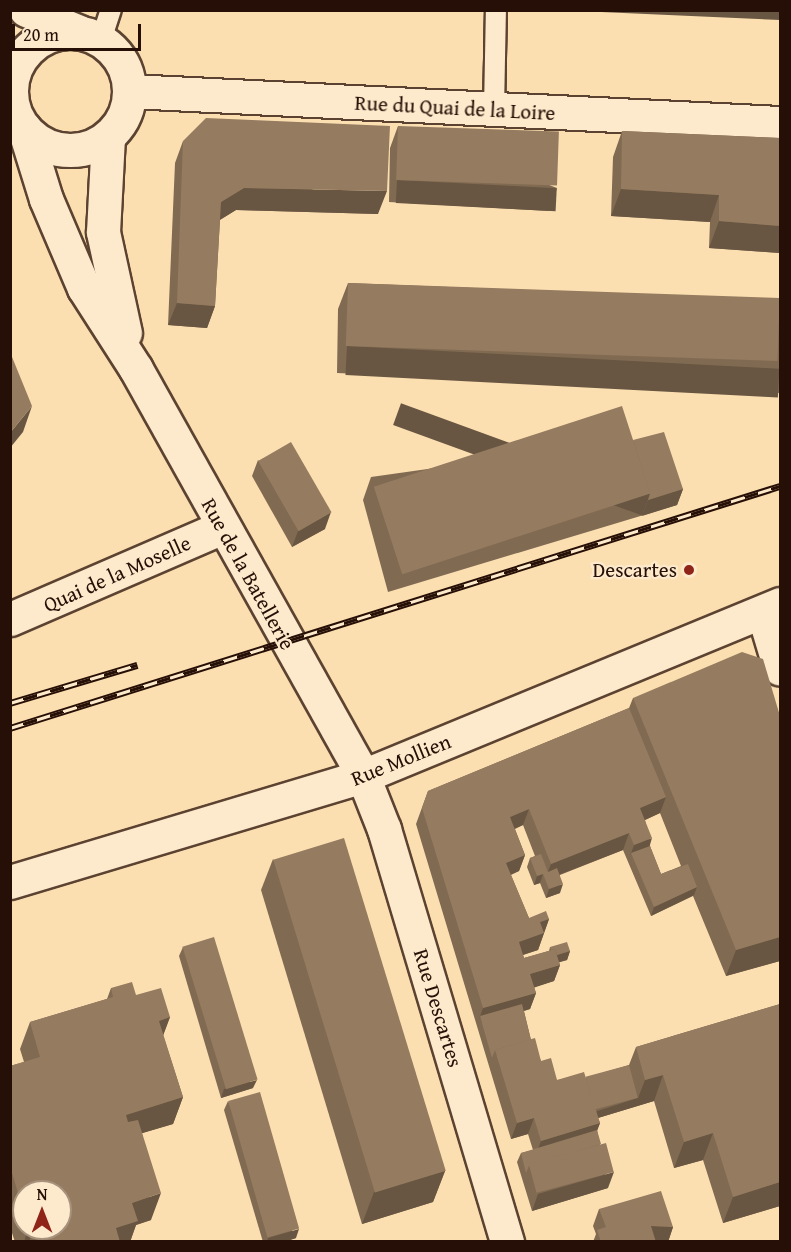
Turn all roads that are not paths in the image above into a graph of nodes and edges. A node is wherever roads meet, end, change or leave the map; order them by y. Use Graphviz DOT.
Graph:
graph roads {
  1 [pos="27,10"];
  2 [pos="496,10"];
  3 [pos="98,28"];
  4 [pos="130,92"];
  5 [pos="16,109"];
  6 [pos="494,110"];
  7 [pos="780,123"];
  8 [pos="108,136"];
  9 [pos="136,369"];
  10 [pos="223,527"];
  11 [pos="771,608"];
  12 [pos="10,619"];
  13 [pos="780,669"];
  14 [pos="363,776"];
  15 [pos="10,882"];
  16 [pos="507,1242"];
  1 -- 3 [label="street"];
  2 -- 6 [label="lane"];
  3 -- 4 [label="street"];
  3 -- 5 [label="street"];
  4 -- 6 [label="street, Rue du Quai de la Loire"];
  4 -- 8 [label="street"];
  5 -- 8 [label="street"];
  5 -- 9 [label="street, Rue de la Batellerie"];
  6 -- 7 [label="street, Rue du Quai de la Loire"];
  8 -- 9 [label="street, Rue de la Batellerie"];
  9 -- 10 [label="street, Rue de la Batellerie"];
  10 -- 12 [label="street, Quai de la Moselle"];
  10 -- 14 [label="street, Rue de la Batellerie"];
  11 -- 13 [label="street"];
  11 -- 14 [label="street, Rue Mollien"];
  14 -- 15 [label="street, Rue Mollien"];
  14 -- 16 [label="street, Rue Descartes"];
}
